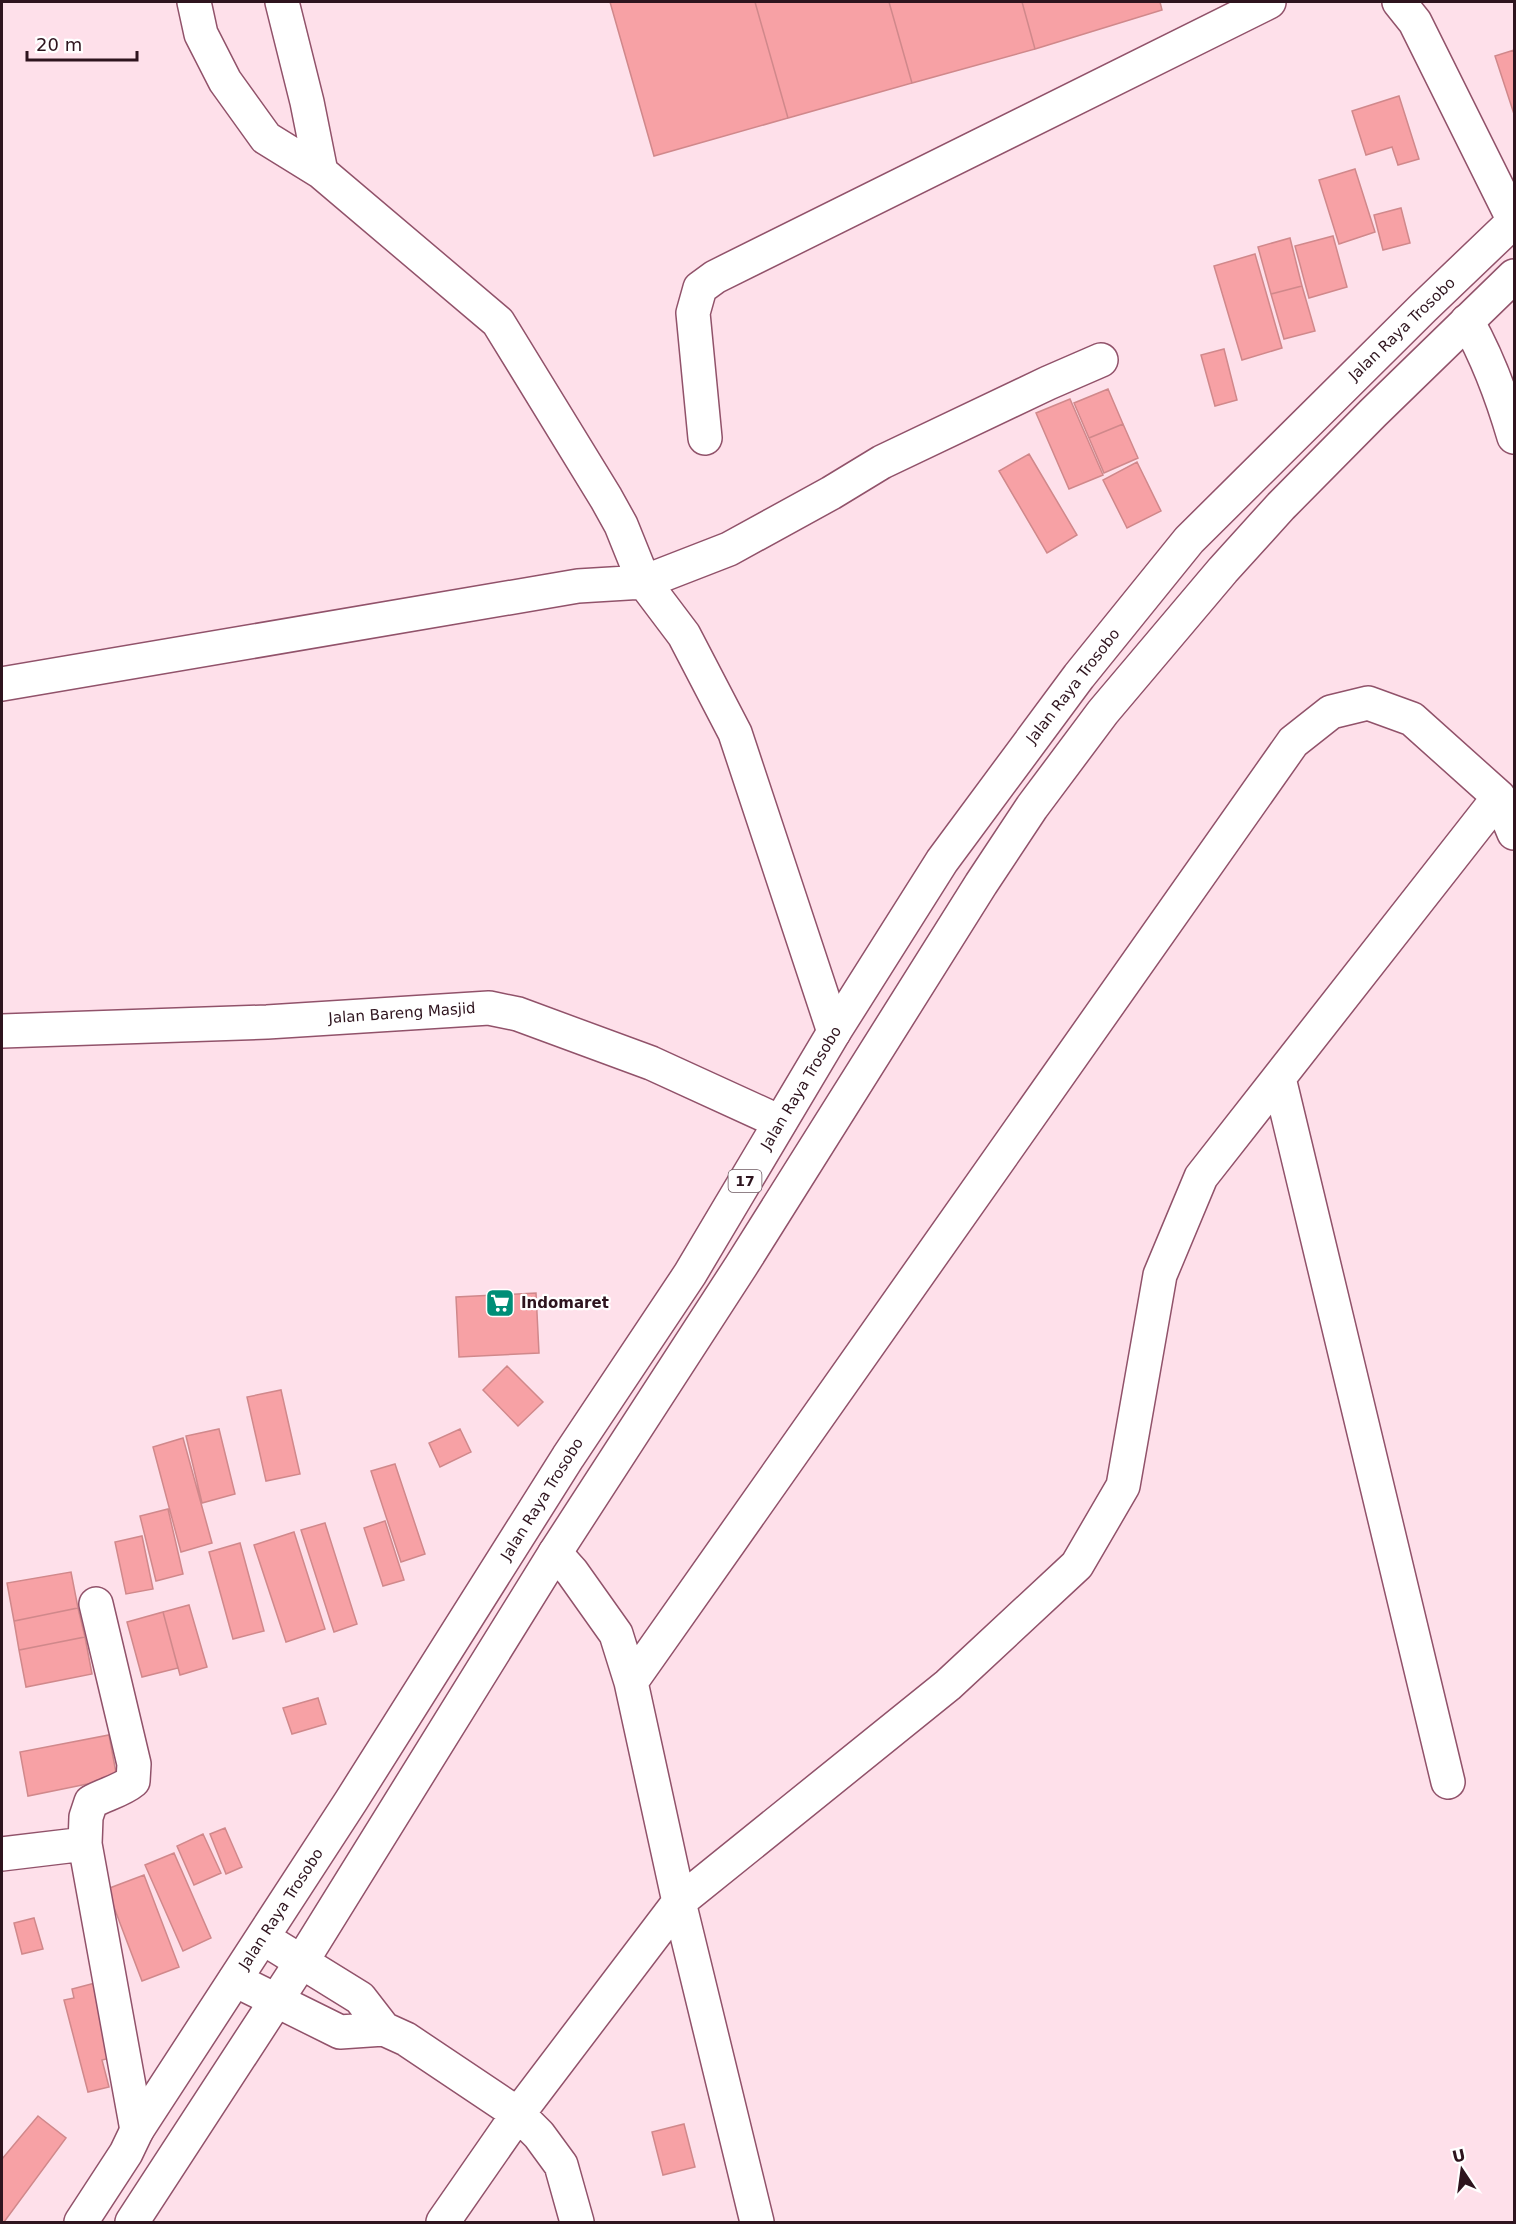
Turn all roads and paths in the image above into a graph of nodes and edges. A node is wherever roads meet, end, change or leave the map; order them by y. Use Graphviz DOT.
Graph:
graph roads {
  1 [pos="194,2"];
  2 [pos="282,2"];
  3 [pos="1269,2"];
  4 [pos="1399,2"];
  5 [pos="1237,8"];
  6 [pos="321,172"];
  7 [pos="1515,221"];
  8 [pos="1515,276"];
  9 [pos="1474,333"];
  10 [pos="1101,360"];
  11 [pos="1515,437"];
  12 [pos="705,438"];
  13 [pos="644,582"];
  14 [pos="2,684"];
  15 [pos="1500,797"];
  16 [pos="1515,833"];
  17 [pos="2,1030"];
  18 [pos="834,1032"];
  19 [pos="1279,1078"];
  20 [pos="780,1122"];
  21 [pos="564,1562"];
  22 [pos="96,1604"];
  23 [pos="632,1682"];
  24 [pos="1448,1782"];
  25 [pos="85,1844"];
  26 [pos="2,1854"];
  27 [pos="679,1902"];
  28 [pos="263,1938"];
  29 [pos="311,1967"];
  30 [pos="235,1980"];
  31 [pos="284,2004"];
  32 [pos="384,2029"];
  33 [pos="518,2114"];
  34 [pos="137,2130"];
  35 [pos="81,2223"];
  36 [pos="132,2223"];
  37 [pos="443,2223"];
  38 [pos="577,2223"];
  39 [pos="758,2223"];
  1 -- 6 [label="main road"];
  2 -- 6 [label="main road"];
  3 -- 5 [label="main road"];
  4 -- 7 [label="main road"];
  5 -- 12 [label="main road"];
  6 -- 13 [label="main road"];
  7 -- 18 [label="main road, Jalan Raya Trosobo / 17"];
  8 -- 9 [label="main road, 17"];
  9 -- 11 [label="main road"];
  9 -- 21 [label="main road, 17"];
  10 -- 13 [label="main road"];
  13 -- 14 [label="main road"];
  13 -- 18 [label="main road"];
  15 -- 16 [label="main road"];
  15 -- 19 [label="main road"];
  15 -- 23 [label="main road"];
  17 -- 20 [label="main road, Jalan Bareng Masjid"];
  18 -- 20 [label="main road, Jalan Raya Trosobo / 17"];
  19 -- 24 [label="main road"];
  19 -- 27 [label="main road"];
  20 -- 28 [label="main road, Jalan Raya Trosobo / 17"];
  21 -- 23 [label="main road"];
  21 -- 29 [label="main road, 17"];
  22 -- 25 [label="main road"];
  23 -- 27 [label="main road"];
  25 -- 26 [label="main road"];
  25 -- 34 [label="main road"];
  27 -- 33 [label="main road"];
  27 -- 39 [label="main road"];
  28 -- 29 [label="main road"];
  28 -- 30 [label="main road, Jalan Raya Trosobo / 17"];
  29 -- 31 [label="main road, 17"];
  29 -- 32 [label="main road"];
  30 -- 31 [label="main road"];
  30 -- 34 [label="main road, Jalan Raya Trosobo / 17"];
  31 -- 32 [label="main road"];
  31 -- 36 [label="main road, 17"];
  32 -- 33 [label="main road"];
  33 -- 37 [label="main road"];
  33 -- 38 [label="main road"];
  34 -- 35 [label="main road, Jalan Raya Trosobo / 17"];
}
